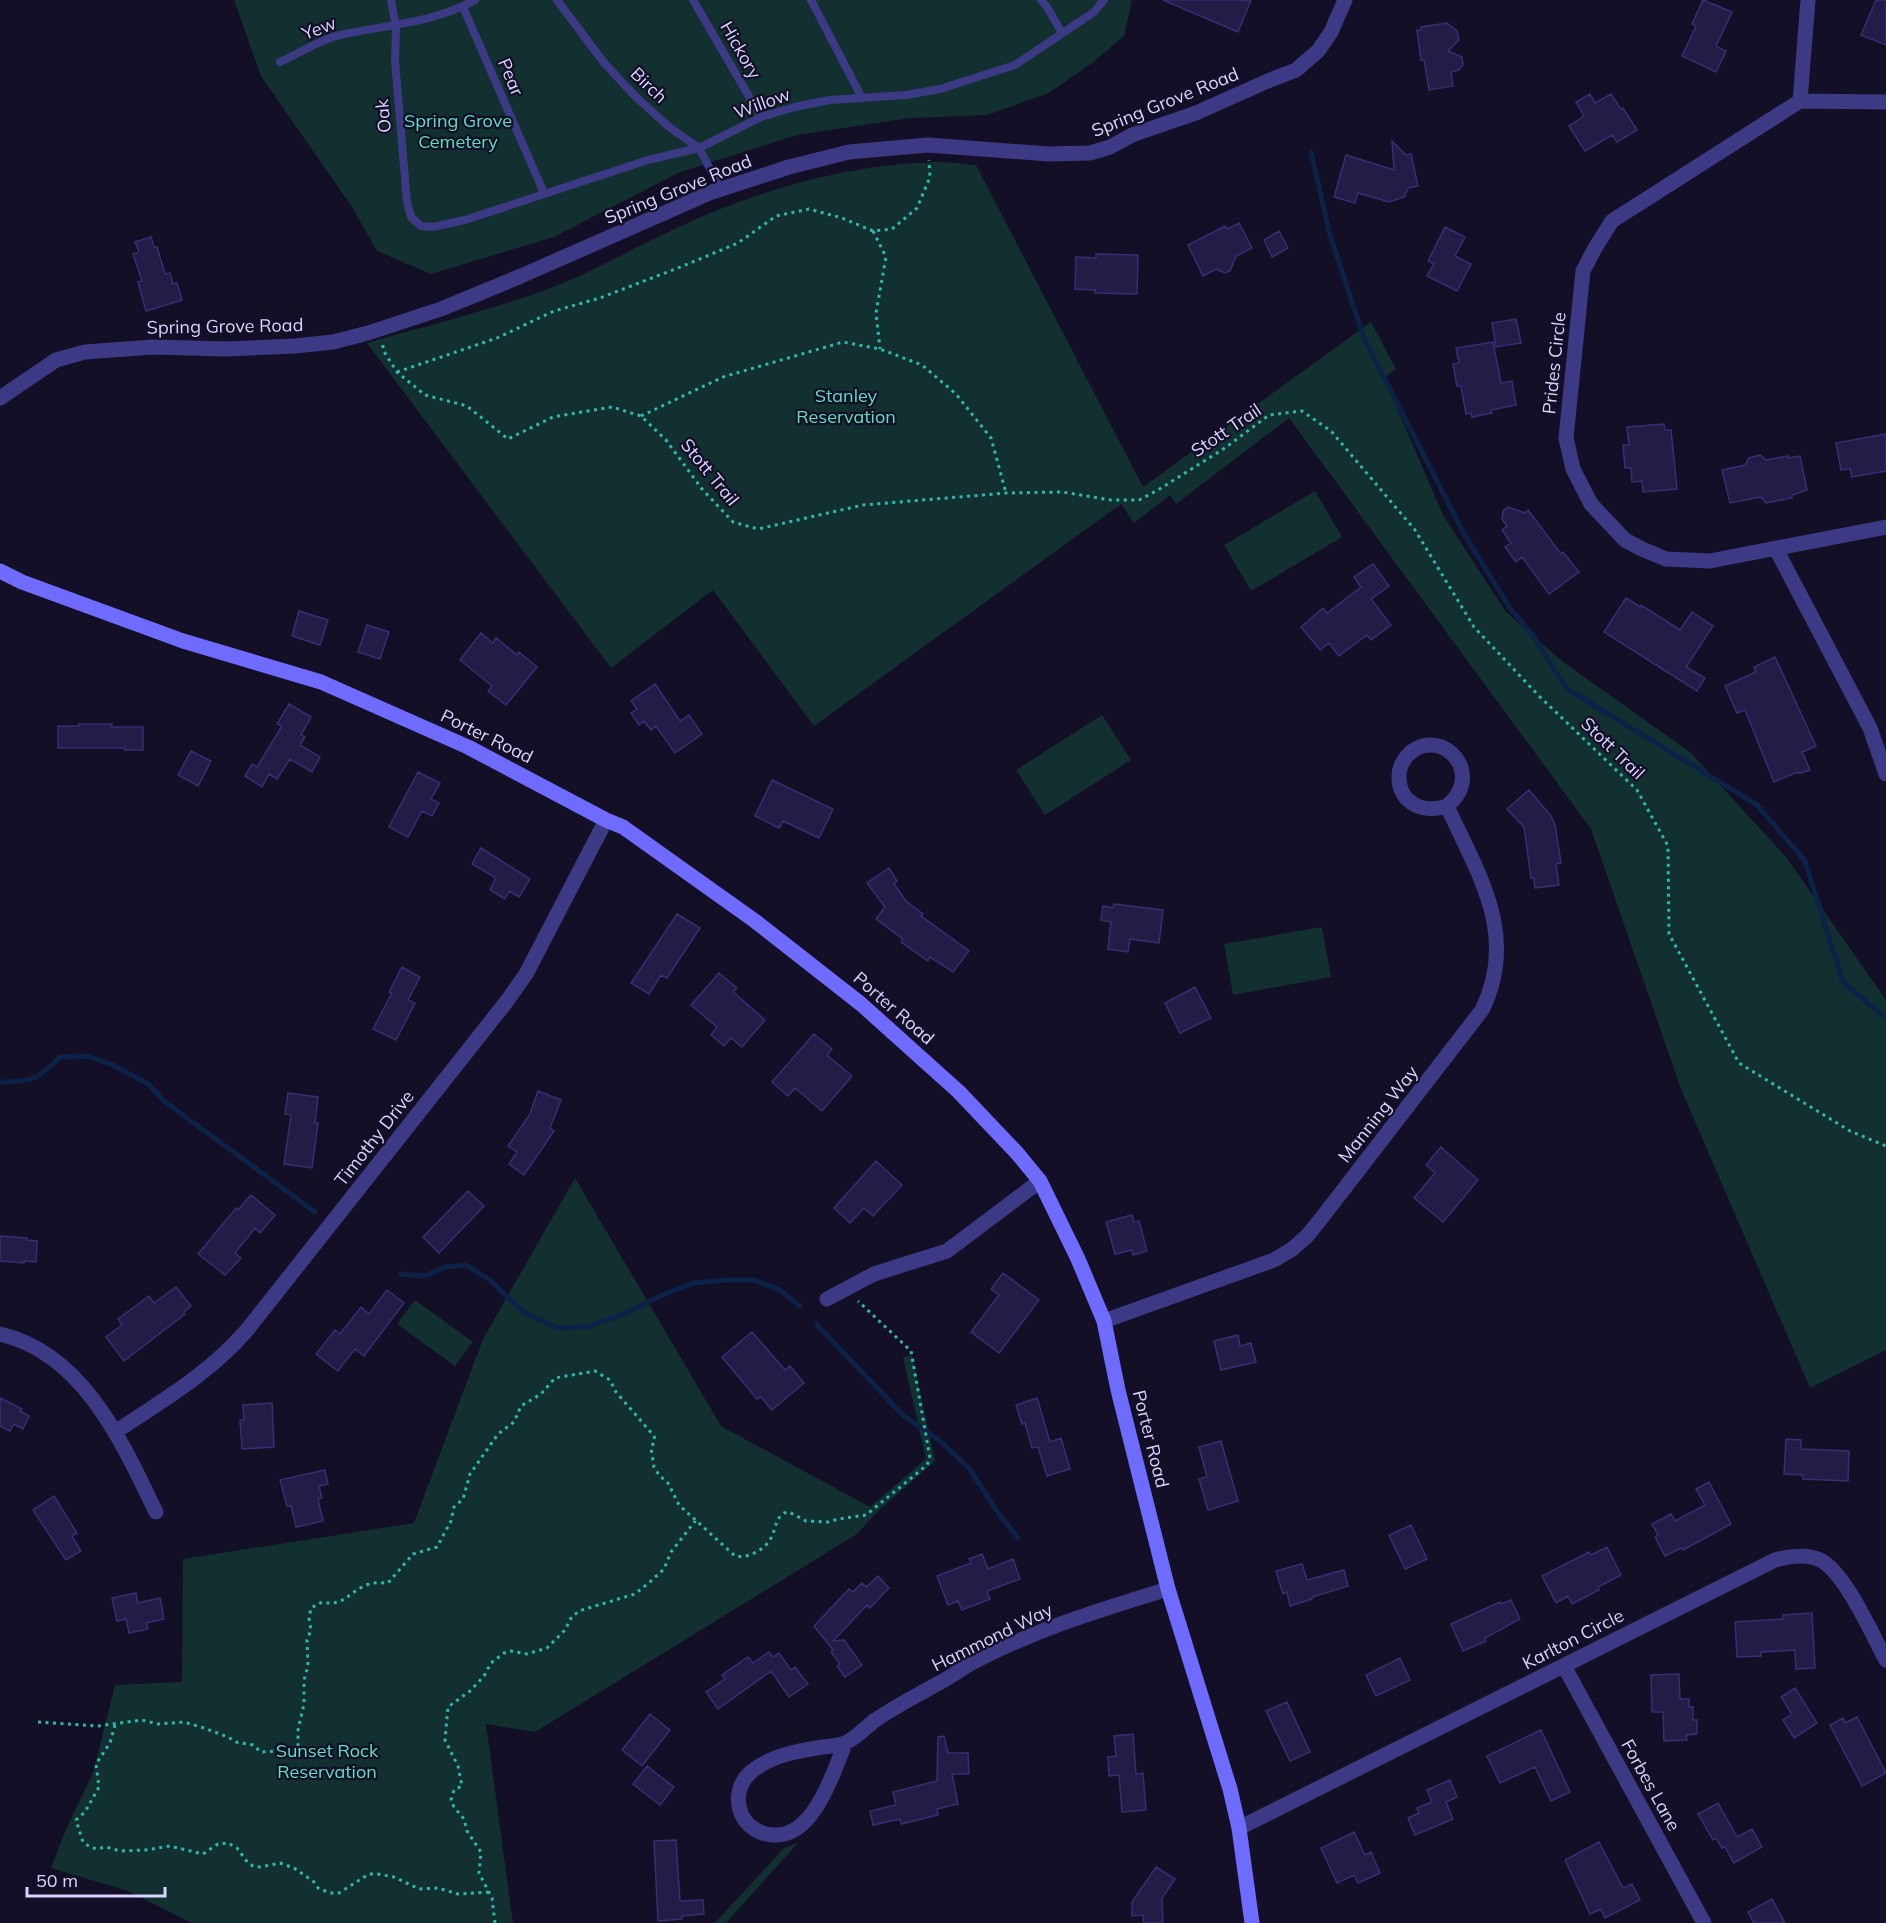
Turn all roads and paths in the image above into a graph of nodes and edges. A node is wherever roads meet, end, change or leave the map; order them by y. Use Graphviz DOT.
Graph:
graph roads {
  1 [pos="391,0"];
  2 [pos="475,0"];
  3 [pos="557,0"];
  4 [pos="693,0"];
  5 [pos="811,0"];
  6 [pos="1041,0"];
  7 [pos="1104,0"];
  8 [pos="1345,0"];
  9 [pos="1808,0"];
  10 [pos="463,7"];
  11 [pos="396,27"];
  12 [pos="1062,33"];
  13 [pos="280,62"];
  14 [pos="862,98"];
  15 [pos="1800,100"];
  16 [pos="1886,102"];
  17 [pos="761,117"];
  18 [pos="928,144"];
  19 [pos="699,148"];
  20 [pos="720,190"];
  21 [pos="544,194"];
  22 [pos="421,226"];
  23 [pos="873,231"];
  24 [pos="384,329"];
  25 [pos="880,349"];
  26 [pos="397,372"];
  27 [pos="0,398"];
  28 [pos="641,416"];
  29 [pos="1006,493"];
  30 [pos="1886,527"];
  31 [pos="1776,549"];
  32 [pos="0,571"];
  33 [pos="1886,774"];
  34 [pos="1447,806"];
  35 [pos="606,820"];
  36 [pos="1886,1146"];
  37 [pos="1040,1181"];
  38 [pos="849,1287"];
  39 [pos="827,1299"];
  40 [pos="1104,1321"];
  41 [pos="0,1334"];
  42 [pos="115,1432"];
  43 [pos="156,1512"];
  44 [pos="696,1520"];
  45 [pos="1168,1589"];
  46 [pos="1886,1660"];
  47 [pos="1564,1666"];
  48 [pos="38,1722"];
  49 [pos="115,1725"];
  50 [pos="845,1744"];
  51 [pos="1239,1828"];
  52 [pos="488,1892"];
  53 [pos="495,1923"];
  54 [pos="1252,1923"];
  55 [pos="1704,1923"];
  1 -- 11 [label="lane, Oak"];
  2 -- 10 [label="lane, Yew"];
  3 -- 19 [label="lane, Birch"];
  4 -- 17 [label="lane, Hickory"];
  5 -- 14 [label="lane"];
  6 -- 12 [label="lane"];
  7 -- 12 [label="lane, Willow"];
  8 -- 18 [label="street, Spring Grove Road"];
  9 -- 15 [label="street"];
  10 -- 11 [label="lane, Yew"];
  10 -- 21 [label="lane, Pear"];
  11 -- 13 [label="lane, Yew"];
  11 -- 22 [label="lane, Oak"];
  12 -- 14 [label="lane, Willow"];
  14 -- 17 [label="lane, Willow"];
  15 -- 16 [label="street"];
  15 -- 31 [label="street, Prides Circle"];
  17 -- 19 [label="lane, Willow"];
  18 -- 20 [label="street, Spring Grove Road"];
  18 -- 23 [label="path"];
  19 -- 20 [label="lane, Birch"];
  19 -- 21 [label="lane, Willow"];
  20 -- 24 [label="street, Spring Grove Road"];
  21 -- 22 [label="lane, Willow"];
  23 -- 25 [label="path"];
  23 -- 26 [label="path"];
  24 -- 26 [label="path, Stott Trail"];
  24 -- 27 [label="street, Spring Grove Road"];
  25 -- 28 [label="path"];
  25 -- 29 [label="path"];
  26 -- 28 [label="path, Stott Trail"];
  28 -- 29 [label="path, Stott Trail"];
  29 -- 36 [label="path, Stott Trail"];
  30 -- 31 [label="street, Prides Circle"];
  31 -- 33 [label="street"];
  32 -- 35 [label="street, Porter Road"];
  34 -- 34 [label="street"];
  34 -- 40 [label="street, Manning Way"];
  35 -- 37 [label="street, Porter Road"];
  35 -- 42 [label="street, Timothy Drive"];
  37 -- 38 [label="street"];
  37 -- 40 [label="street, Porter Road"];
  38 -- 39 [label="street"];
  38 -- 44 [label="path"];
  40 -- 45 [label="street, Porter Road"];
  41 -- 42 [label="street"];
  42 -- 43 [label="street"];
  44 -- 49 [label="path"];
  44 -- 52 [label="path"];
  45 -- 50 [label="street, Hammond Way"];
  45 -- 51 [label="street, Porter Road"];
  46 -- 47 [label="street, Karlton Circle"];
  47 -- 51 [label="street, Karlton Circle"];
  47 -- 55 [label="street, Forbes Lane"];
  48 -- 49 [label="path"];
  49 -- 52 [label="path"];
  50 -- 50 [label="street, Hammond Way"];
  51 -- 54 [label="street, Porter Road"];
  52 -- 53 [label="path"];
}
